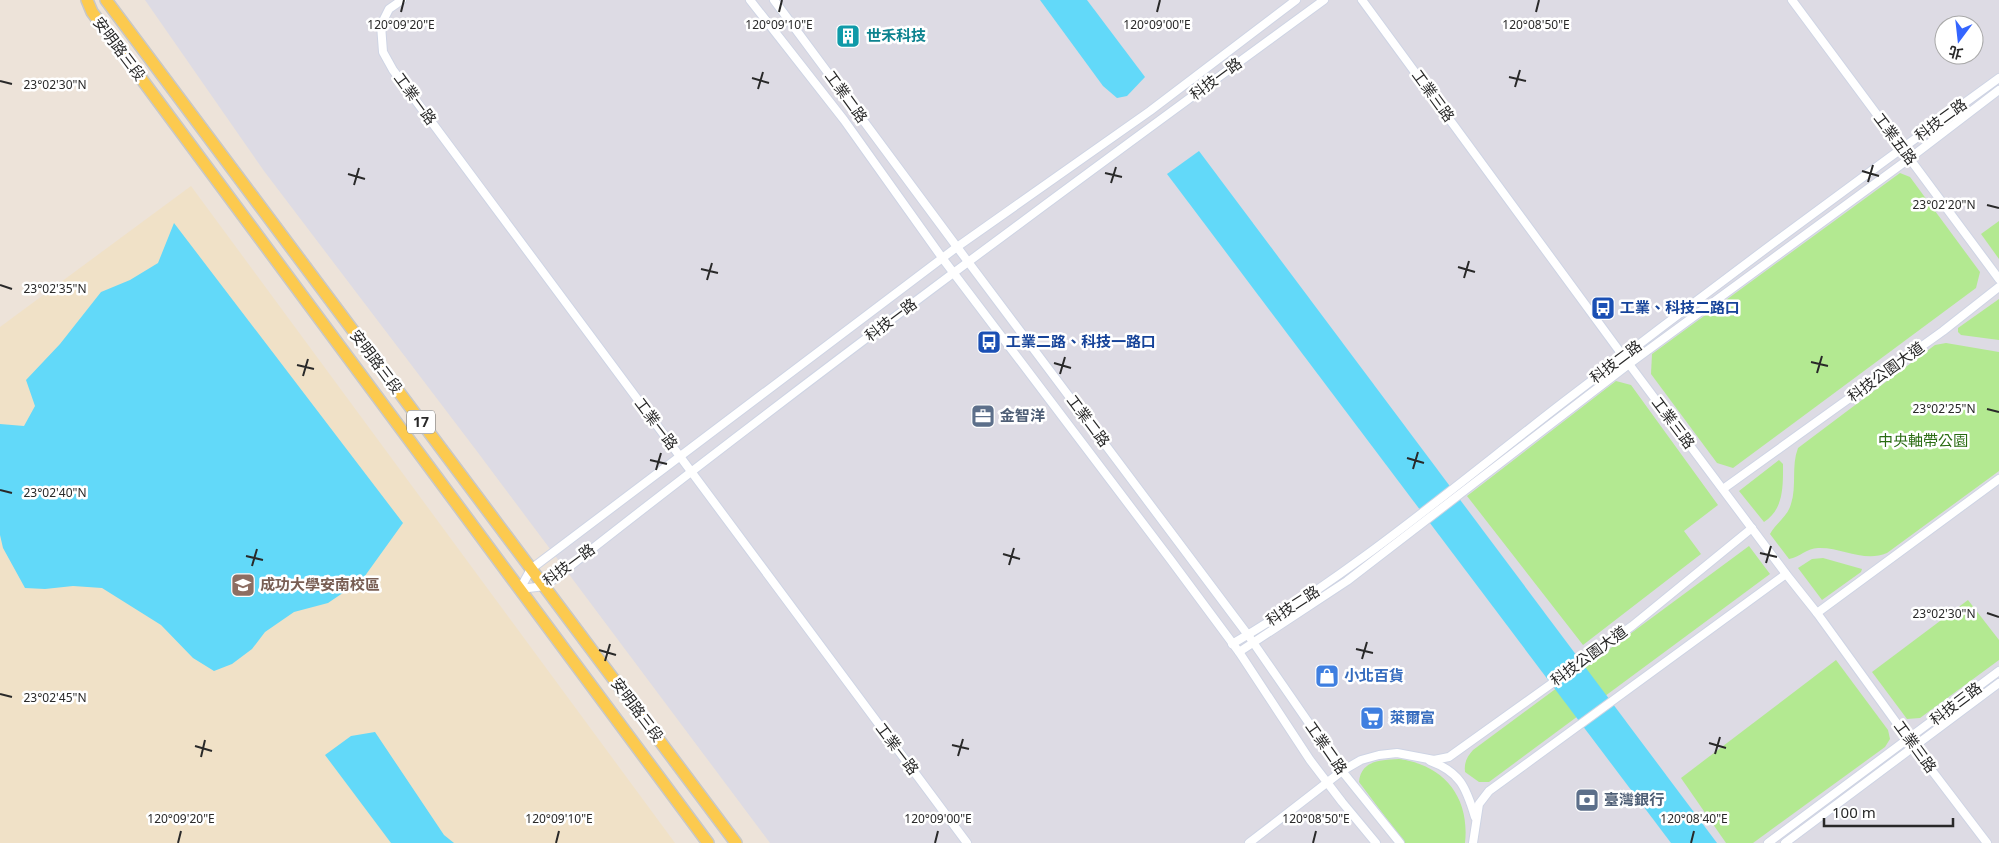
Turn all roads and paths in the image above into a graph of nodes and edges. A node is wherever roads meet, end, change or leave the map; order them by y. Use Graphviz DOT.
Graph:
graph roads {
  1 [pos="87,0"];
  2 [pos="106,0"];
  3 [pos="402,0"];
  4 [pos="750,0"];
  5 [pos="774,0"];
  6 [pos="1296,0"];
  7 [pos="1324,0"];
  8 [pos="1362,0"];
  9 [pos="1792,0"];
  10 [pos="1999,78"];
  11 [pos="1999,90"];
  12 [pos="1902,148"];
  13 [pos="1910,158"];
  14 [pos="957,247"];
  15 [pos="942,259"];
  16 [pos="968,261"];
  17 [pos="953,273"];
  18 [pos="1999,279"];
  19 [pos="1999,287"];
  20 [pos="1623,356"];
  21 [pos="1629,364"];
  22 [pos="679,455"];
  23 [pos="691,471"];
  24 [pos="1999,479"];
  25 [pos="1723,489"];
  26 [pos="1752,528"];
  27 [pos="531,568"];
  28 [pos="1786,574"];
  29 [pos="545,586"];
  30 [pos="520,589"];
  31 [pos="1817,613"];
  32 [pos="1248,635"];
  33 [pos="1254,642"];
  34 [pos="1232,644"];
  35 [pos="1238,652"];
  36 [pos="1999,671"];
  37 [pos="1999,683"];
  38 [pos="1908,739"];
  39 [pos="1914,747"];
  40 [pos="1415,755"];
  41 [pos="1342,772"];
  42 [pos="1327,782"];
  43 [pos="1476,819"];
  44 [pos="708,843"];
  45 [pos="736,843"];
  46 [pos="967,843"];
  47 [pos="1249,843"];
  48 [pos="1376,843"];
  49 [pos="1400,843"];
  50 [pos="1473,843"];
  51 [pos="1768,843"];
  52 [pos="1785,843"];
  53 [pos="1987,843"];
  1 -- 30 [label="main road, 安明路三段 / 17"];
  2 -- 27 [label="main road, 安明路三段 / 17"];
  3 -- 22 [label="street, 工業一路"];
  4 -- 15 [label="street, 工業二路"];
  5 -- 14 [label="street, 工業二路"];
  6 -- 14 [label="street, 科技一路"];
  7 -- 16 [label="street, 科技一路"];
  8 -- 20 [label="street, 工業三路"];
  9 -- 12 [label="street, 工業五路"];
  10 -- 12 [label="street, 科技二路"];
  11 -- 13 [label="street, 科技二路"];
  12 -- 13 [label="street, 工業五路"];
  12 -- 20 [label="street, 科技二路"];
  13 -- 18 [label="street, 工業五路"];
  13 -- 21 [label="street, 科技二路"];
  14 -- 15 [label="street, 科技一路"];
  14 -- 16 [label="street, 工業二路"];
  15 -- 17 [label="street, 工業二路"];
  15 -- 22 [label="street, 科技一路"];
  16 -- 17 [label="street, 科技一路"];
  16 -- 32 [label="street, 工業二路"];
  17 -- 23 [label="street, 科技一路"];
  17 -- 34 [label="street, 工業二路"];
  19 -- 25 [label="street, 科技公園大道"];
  20 -- 21 [label="street, 工業三路"];
  20 -- 32 [label="street, 科技二路"];
  21 -- 25 [label="street, 工業三路"];
  21 -- 33 [label="street, 科技二路"];
  22 -- 23 [label="street, 工業一路"];
  22 -- 27 [label="street, 科技一路"];
  23 -- 29 [label="street, 科技一路"];
  23 -- 46 [label="street, 工業一路"];
  24 -- 31 [label="street"];
  25 -- 26 [label="street, 工業三路"];
  26 -- 28 [label="street, 工業三路"];
  26 -- 40 [label="street, 科技公園大道"];
  27 -- 29 [label="main road, 安明路三段 / 17"];
  27 -- 30 [label="street, 科技一路"];
  28 -- 31 [label="street, 工業三路"];
  28 -- 43 [label="street, 科技公園大道"];
  29 -- 30 [label="street, 科技一路"];
  29 -- 45 [label="main road, 安明路三段 / 17"];
  30 -- 44 [label="main road, 安明路三段 / 17"];
  31 -- 38 [label="street, 工業三路"];
  32 -- 33 [label="street, 工業二路"];
  32 -- 34 [label="street, 科技二路"];
  33 -- 35 [label="street, 科技二路"];
  33 -- 41 [label="street, 工業二路"];
  34 -- 35 [label="street, 工業二路"];
  35 -- 42 [label="street, 工業二路"];
  36 -- 38 [label="street, 科技三路"];
  37 -- 39 [label="street, 科技三路"];
  38 -- 39 [label="street, 工業三路"];
  38 -- 51 [label="street, 科技三路"];
  39 -- 52 [label="street, 科技三路"];
  39 -- 53 [label="street, 工業三路"];
  40 -- 41 [label="street, 科技公園大道"];
  40 -- 43 [label="street, 科技公園大道"];
  41 -- 42 [label="street, 科技公園大道"];
  41 -- 49 [label="street, 工業二路"];
  42 -- 47 [label="street, 科技公園大道"];
  42 -- 48 [label="street, 工業二路"];
  43 -- 50 [label="street, 科技公園大道"];
}
